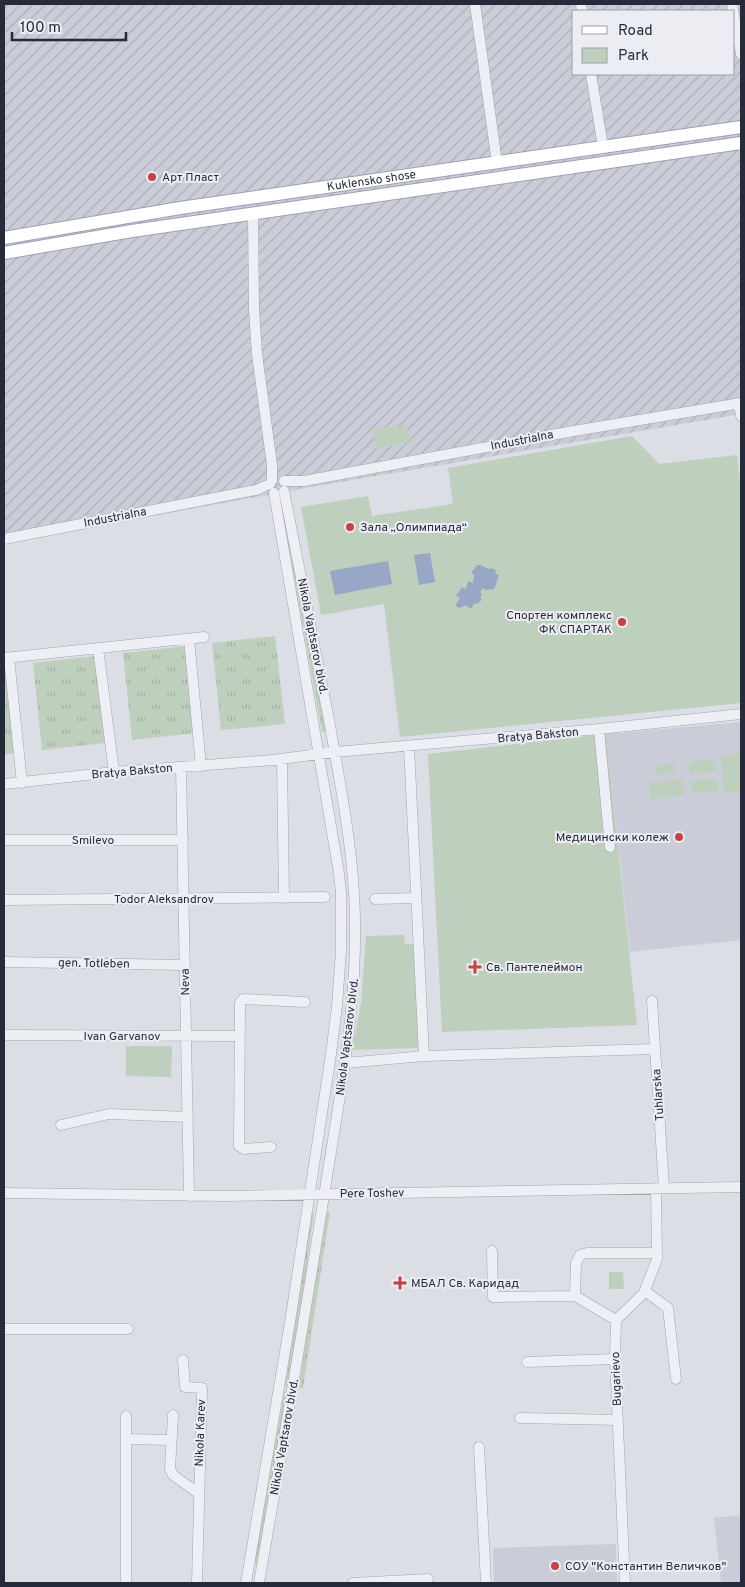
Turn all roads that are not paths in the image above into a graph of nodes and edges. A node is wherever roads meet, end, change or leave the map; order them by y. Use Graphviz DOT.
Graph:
graph roads {
  1 [pos="475,4"];
  2 [pos="735,21"];
  3 [pos="741,54"];
  4 [pos="591,75"];
  5 [pos="741,128"];
  6 [pos="741,143"];
  7 [pos="603,147"];
  8 [pos="498,163"];
  9 [pos="253,213"];
  10 [pos="4,238"];
  11 [pos="4,253"];
  12 [pos="740,404"];
  13 [pos="741,416"];
  14 [pos="277,486"];
  15 [pos="4,539"];
  16 [pos="204,637"];
  17 [pos="189,639"];
  18 [pos="98,648"];
  19 [pos="6,658"];
  20 [pos="741,714"];
  21 [pos="599,729"];
  22 [pos="409,746"];
  23 [pos="335,752"];
  24 [pos="319,755"];
  25 [pos="282,759"];
  26 [pos="201,766"];
  27 [pos="181,767"];
  28 [pos="114,772"];
  29 [pos="22,783"];
  30 [pos="4,784"];
  31 [pos="4,840"];
  32 [pos="183,840"];
  33 [pos="610,847"];
  34 [pos="284,898"];
  35 [pos="325,898"];
  36 [pos="416,898"];
  37 [pos="4,900"];
  38 [pos="184,900"];
  39 [pos="375,900"];
  40 [pos="4,962"];
  41 [pos="185,965"];
  42 [pos="652,1001"];
  43 [pos="305,1002"];
  44 [pos="4,1035"];
  45 [pos="186,1036"];
  46 [pos="239,1036"];
  47 [pos="655,1049"];
  48 [pos="424,1056"];
  49 [pos="345,1062"];
  50 [pos="188,1117"];
  51 [pos="61,1125"];
  52 [pos="271,1147"];
  53 [pos="741,1187"];
  54 [pos="660,1188"];
  55 [pos="4,1193"];
  56 [pos="324,1194"];
  57 [pos="309,1195"];
  58 [pos="189,1196"];
  59 [pos="492,1251"];
  60 [pos="657,1253"];
  61 [pos="645,1291"];
  62 [pos="575,1296"];
  63 [pos="616,1320"];
  64 [pos="4,1329"];
  65 [pos="128,1329"];
  66 [pos="615,1359"];
  67 [pos="183,1360"];
  68 [pos="527,1362"];
  69 [pos="676,1379"];
  70 [pos="173,1415"];
  71 [pos="126,1416"];
  72 [pos="520,1418"];
  73 [pos="618,1420"];
  74 [pos="126,1440"];
  75 [pos="172,1440"];
  76 [pos="479,1447"];
  77 [pos="198,1493"];
  78 [pos="428,1579"];
  79 [pos="246,1581"];
  80 [pos="126,1583"];
  81 [pos="197,1583"];
  82 [pos="259,1583"];
  83 [pos="353,1583"];
  84 [pos="486,1583"];
  85 [pos="625,1583"];
  1 -- 8 [label="street"];
  2 -- 3 [label="street"];
  4 -- 7 [label="street"];
  5 -- 7 [label="main road, Kuklensko shose"];
  6 -- 9 [label="main road, Kuklensko shose"];
  7 -- 8 [label="main road, Kuklensko shose"];
  8 -- 10 [label="main road, Kuklensko shose"];
  9 -- 11 [label="main road, Kuklensko shose"];
  9 -- 14 [label="street, Nikola Vaptsarov blvd."];
  12 -- 13 [label="street"];
  12 -- 14 [label="street, Industrialna"];
  14 -- 15 [label="street, Industrialna"];
  14 -- 23 [label="street, Nikola Vaptsarov blvd."];
  14 -- 24 [label="street, Nikola Vaptsarov blvd."];
  16 -- 17 [label="street"];
  17 -- 18 [label="street"];
  17 -- 26 [label="street"];
  18 -- 19 [label="street"];
  18 -- 28 [label="street"];
  19 -- 29 [label="street"];
  20 -- 21 [label="street, Bratya Bakston"];
  21 -- 22 [label="street, Bratya Bakston"];
  21 -- 33 [label="street"];
  22 -- 23 [label="street, Bratya Bakston"];
  22 -- 36 [label="street"];
  23 -- 24 [label="street, Bratya Bakston"];
  23 -- 49 [label="street, Nikola Vaptsarov blvd."];
  24 -- 25 [label="street, Bratya Bakston"];
  24 -- 57 [label="street, Nikola Vaptsarov blvd."];
  25 -- 26 [label="street, Bratya Bakston"];
  25 -- 34 [label="street"];
  26 -- 27 [label="street, Bratya Bakston"];
  27 -- 28 [label="street, Bratya Bakston"];
  27 -- 32 [label="street, Neva"];
  28 -- 29 [label="street, Bratya Bakston"];
  29 -- 30 [label="street, Bratya Bakston"];
  31 -- 32 [label="street, Smilevo"];
  32 -- 38 [label="street, Neva"];
  34 -- 35 [label="street, Todor Aleksandrov"];
  34 -- 38 [label="street, Todor Aleksandrov"];
  36 -- 39 [label="street"];
  36 -- 48 [label="street"];
  37 -- 38 [label="street, Todor Aleksandrov"];
  38 -- 41 [label="street, Neva"];
  40 -- 41 [label="street, gen. Totleben"];
  41 -- 45 [label="street, Neva"];
  42 -- 47 [label="street, Tuhlarska"];
  43 -- 46 [label="street"];
  44 -- 45 [label="street, Ivan Garvanov"];
  45 -- 46 [label="street, Ivan Garvanov"];
  45 -- 50 [label="street, Neva"];
  46 -- 52 [label="street"];
  47 -- 48 [label="street"];
  47 -- 54 [label="street, Tuhlarska"];
  48 -- 49 [label="street"];
  49 -- 56 [label="street, Nikola Vaptsarov blvd."];
  50 -- 51 [label="street"];
  50 -- 58 [label="street, Neva"];
  53 -- 54 [label="street, Pere Toshev"];
  54 -- 56 [label="street, Pere Toshev"];
  54 -- 60 [label="street"];
  55 -- 58 [label="street, Pere Toshev"];
  56 -- 57 [label="street, Pere Toshev"];
  56 -- 82 [label="street, Nikola Vaptsarov blvd."];
  57 -- 58 [label="street, Pere Toshev"];
  57 -- 79 [label="street, Nikola Vaptsarov blvd."];
  59 -- 62 [label="street"];
  60 -- 61 [label="street"];
  60 -- 62 [label="street"];
  61 -- 63 [label="street"];
  61 -- 69 [label="street"];
  62 -- 63 [label="street"];
  63 -- 66 [label="street, Bugarievo"];
  64 -- 65 [label="street"];
  66 -- 68 [label="street"];
  66 -- 73 [label="street, Bugarievo"];
  67 -- 77 [label="street, Nikola Karev"];
  70 -- 75 [label="street, Nikola Karev"];
  71 -- 74 [label="street"];
  72 -- 73 [label="street"];
  73 -- 85 [label="street, Bugarievo"];
  74 -- 75 [label="street"];
  74 -- 80 [label="street"];
  75 -- 77 [label="street, Nikola Karev"];
  76 -- 84 [label="street"];
  77 -- 81 [label="street, Nikola Karev"];
  78 -- 83 [label="street"];
  79 -- 82 [label="street"];
}
